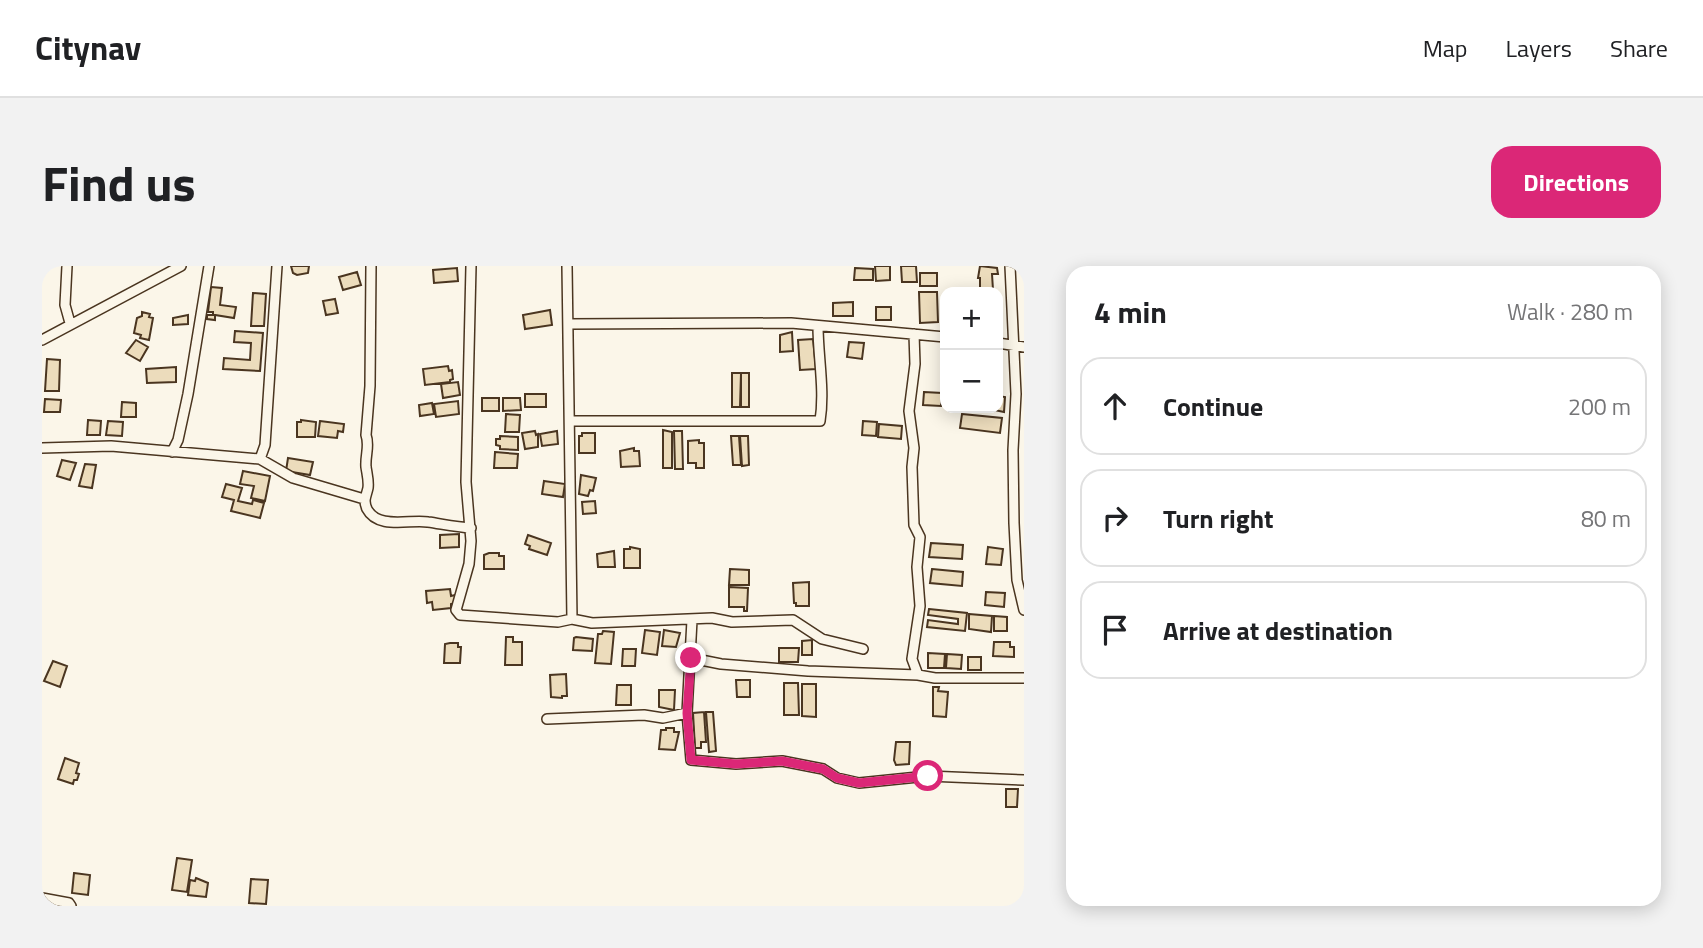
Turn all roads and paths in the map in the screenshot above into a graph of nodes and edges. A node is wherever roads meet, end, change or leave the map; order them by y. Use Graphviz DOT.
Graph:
graph roads {
  1 [pos="67,266"];
  2 [pos="181,266"];
  3 [pos="209,266"];
  4 [pos="277,266"];
  5 [pos="371,266"];
  6 [pos="471,266"];
  7 [pos="568,266"];
  8 [pos="1010,266"];
  9 [pos="71,323"];
  10 [pos="569,324"];
  11 [pos="818,326"];
  12 [pos="914,334"];
  13 [pos="940,337"];
  14 [pos="42,340"];
  15 [pos="1003,344"];
  16 [pos="1014,345"];
  17 [pos="1024,347"];
  18 [pos="571,421"];
  19 [pos="42,447"];
  20 [pos="172,452"];
  21 [pos="260,459"];
  22 [pos="364,499"];
  23 [pos="471,528"];
  24 [pos="1024,610"];
  25 [pos="572,619"];
  26 [pos="692,620"];
  27 [pos="863,649"];
  28 [pos="691,658"];
  29 [pos="918,675"];
  30 [pos="1024,678"];
  31 [pos="687,713"];
  32 [pos="547,719"];
  33 [pos="1024,780"];
  34 [pos="42,898"];
  35 [pos="71,906"];
  1 -- 9 [label="street"];
  2 -- 9 [label="street"];
  3 -- 20 [label="street"];
  4 -- 21 [label="street"];
  5 -- 22 [label="street"];
  6 -- 23 [label="street"];
  7 -- 10 [label="street"];
  8 -- 16 [label="street"];
  9 -- 14 [label="street"];
  10 -- 11 [label="street"];
  10 -- 18 [label="street"];
  11 -- 12 [label="street"];
  11 -- 18 [label="street"];
  12 -- 13 [label="street"];
  12 -- 29 [label="street"];
  15 -- 16 [label="street"];
  16 -- 17 [label="street"];
  16 -- 24 [label="street"];
  18 -- 25 [label="street"];
  19 -- 20 [label="street"];
  20 -- 21 [label="street"];
  21 -- 22 [label="street"];
  22 -- 23 [label="street"];
  23 -- 25 [label="street"];
  25 -- 26 [label="street"];
  26 -- 27 [label="street"];
  26 -- 28 [label="street"];
  28 -- 29 [label="street"];
  28 -- 31 [label="street"];
  29 -- 30 [label="street"];
  31 -- 32 [label="street"];
  31 -- 33 [label="street"];
  34 -- 35 [label="street"];
}
